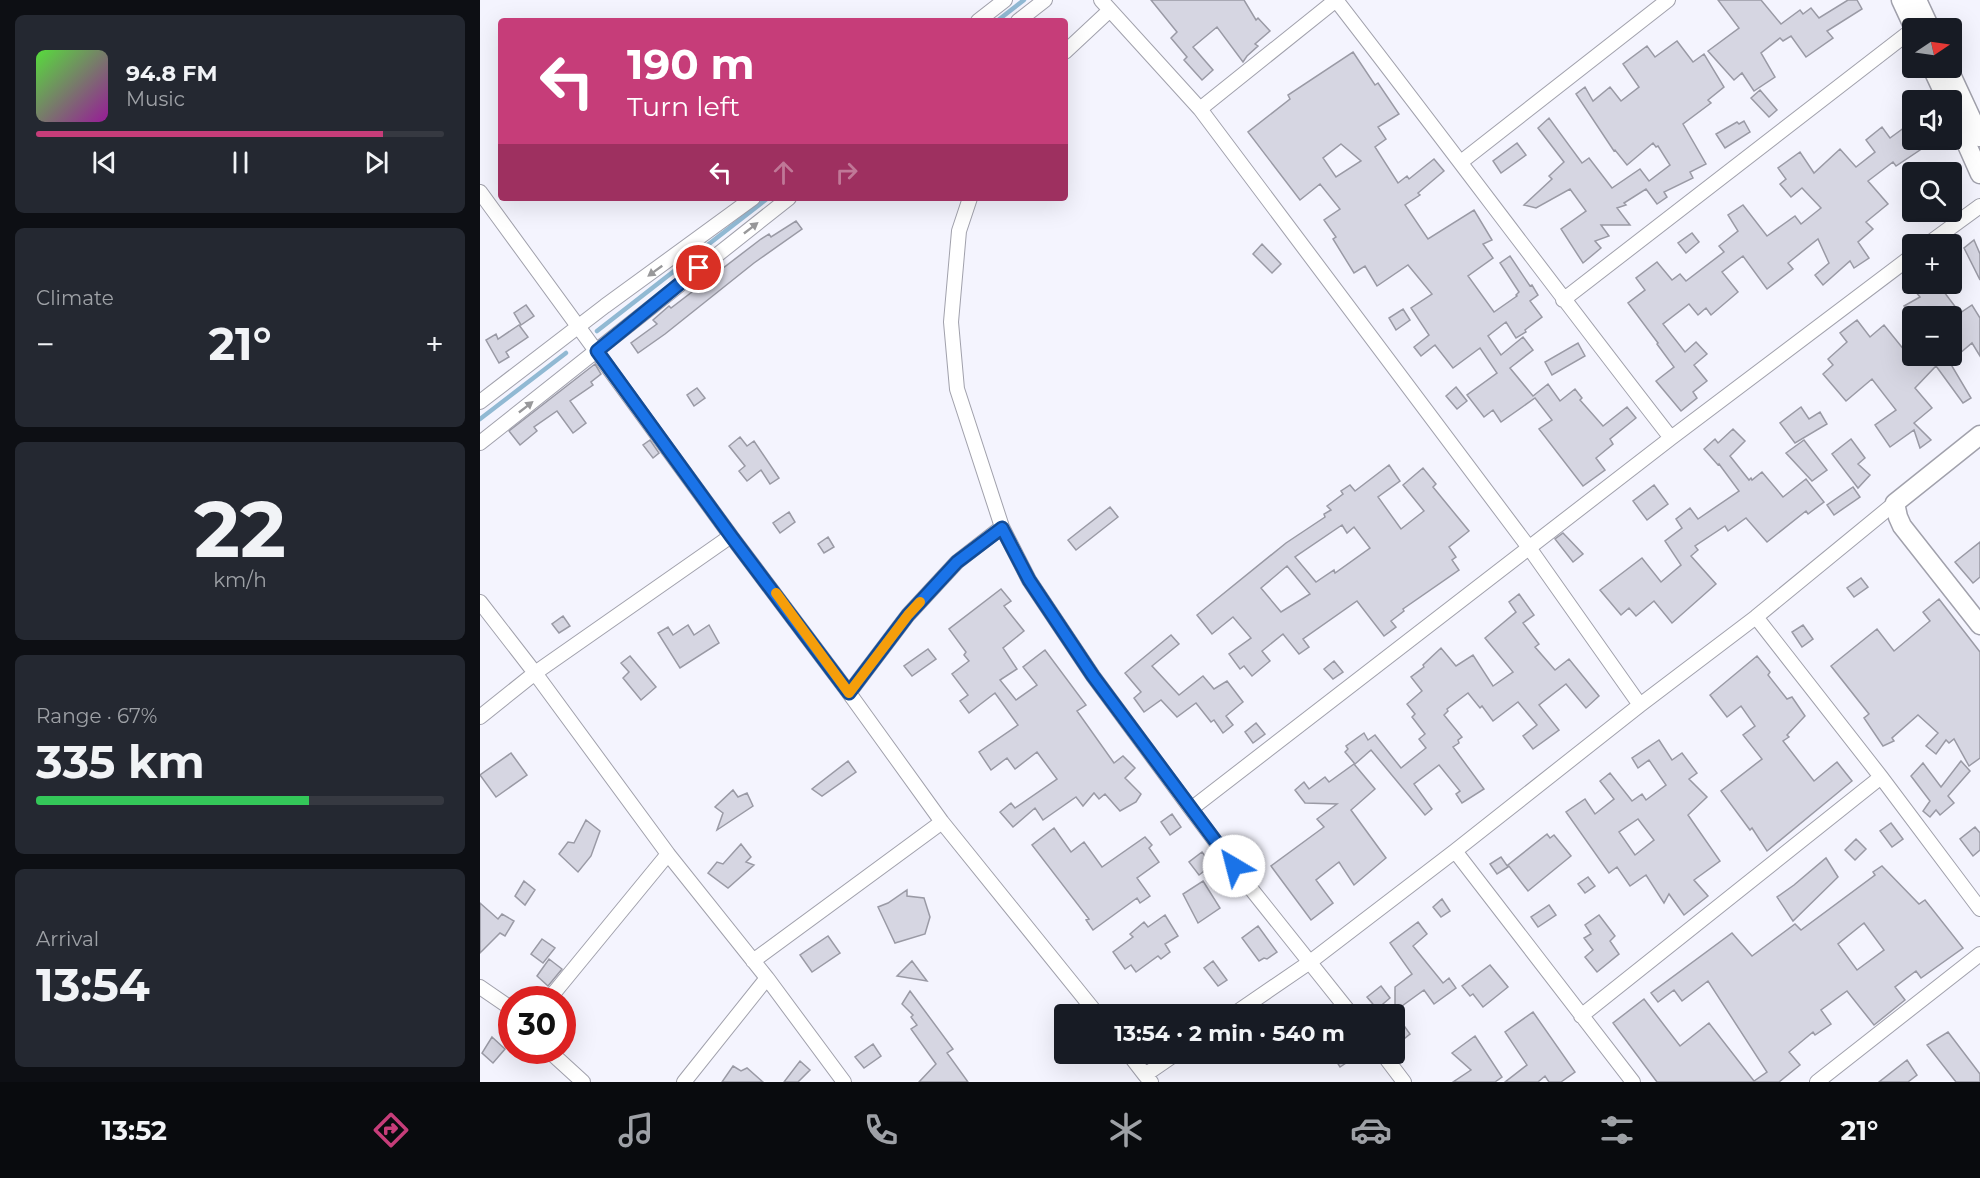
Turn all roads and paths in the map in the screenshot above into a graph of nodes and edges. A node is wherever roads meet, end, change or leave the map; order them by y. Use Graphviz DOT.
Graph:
graph roads {
  1 [pos="1005,0"];
  2 [pos="1045,0"];
  3 [pos="1336,0"];
  4 [pos="1668,0"];
  5 [pos="1901,0"];
  6 [pos="1917,0"];
  7 [pos="1105,5"];
  8 [pos="982,18"];
  9 [pos="1022,18"];
  10 [pos="1908,18"];
  11 [pos="1925,18"];
  12 [pos="1902,38"];
  13 [pos="1068,48"];
  14 [pos="1953,78"];
  15 [pos="1200,109"];
  16 [pos="1962,134"];
  17 [pos="1980,137"];
  18 [pos="1461,162"];
  19 [pos="1980,174"];
  20 [pos="480,192"];
  21 [pos="749,201"];
  22 [pos="785,201"];
  23 [pos="969,201"];
  24 [pos="1980,206"];
  25 [pos="1942,234"];
  26 [pos="1902,264"];
  27 [pos="1563,300"];
  28 [pos="579,328"];
  29 [pos="597,351"];
  30 [pos="480,402"];
  31 [pos="1980,435"];
  32 [pos="1671,438"];
  33 [pos="480,443"];
  34 [pos="1895,503"];
  35 [pos="1002,528"];
  36 [pos="731,536"];
  37 [pos="1530,549"];
  38 [pos="480,602"];
  39 [pos="1756,617"];
  40 [pos="1980,625"];
  41 [pos="535,673"];
  42 [pos="849,693"];
  43 [pos="1640,705"];
  44 [pos="480,717"];
  45 [pos="1881,777"];
  46 [pos="1191,809"];
  47 [pos="942,822"];
  48 [pos="1455,851"];
  49 [pos="668,854"];
  50 [pos="1980,909"];
  51 [pos="1980,954"];
  52 [pos="753,961"];
  53 [pos="1310,962"];
  54 [pos="767,978"];
  55 [pos="560,986"];
  56 [pos="480,987"];
  57 [pos="498,999"];
  58 [pos="1089,1004"];
  59 [pos="1249,1004"];
  60 [pos="1343,1004"];
  61 [pos="1581,1016"];
  62 [pos="563,1064"];
  63 [pos="1137,1064"];
  64 [pos="1164,1064"];
  65 [pos="1390,1064"];
  66 [pos="1148,1078"];
  67 [pos="583,1082"];
  68 [pos="684,1082"];
  69 [pos="844,1082"];
  70 [pos="1404,1082"];
  71 [pos="1633,1082"];
  72 [pos="1817,1082"];
  1 -- 8 [label="street"];
  2 -- 9 [label="street"];
  3 -- 15 [label="street"];
  3 -- 18 [label="street"];
  4 -- 18 [label="street"];
  5 -- 10 [label="street"];
  6 -- 11 [label="street"];
  7 -- 13 [label="street"];
  7 -- 15 [label="street"];
  12 -- 27 [label="street"];
  14 -- 17 [label="street"];
  15 -- 37 [label="street"];
  16 -- 19 [label="street"];
  18 -- 27 [label="street"];
  20 -- 28 [label="street"];
  21 -- 28 [label="street, one-way"];
  29 -- 22 [label="street, one-way"];
  23 -- 35 [label="street"];
  24 -- 25 [label="street"];
  26 -- 32 [label="street"];
  27 -- 32 [label="street"];
  28 -- 29 [label="street"];
  28 -- 30 [label="street"];
  33 -- 29 [label="street, one-way"];
  29 -- 36 [label="street"];
  31 -- 34 [label="street"];
  32 -- 37 [label="street"];
  34 -- 39 [label="street"];
  34 -- 40 [label="street"];
  35 -- 42 [label="street"];
  35 -- 46 [label="street"];
  36 -- 41 [label="street"];
  36 -- 42 [label="street"];
  37 -- 43 [label="street"];
  37 -- 46 [label="street"];
  38 -- 41 [label="street"];
  39 -- 43 [label="street"];
  39 -- 45 [label="street"];
  41 -- 44 [label="street"];
  41 -- 49 [label="street"];
  42 -- 47 [label="street"];
  43 -- 48 [label="street"];
  45 -- 50 [label="street"];
  45 -- 61 [label="street"];
  46 -- 53 [label="street"];
  47 -- 52 [label="street"];
  47 -- 58 [label="street"];
  48 -- 53 [label="street"];
  48 -- 61 [label="street"];
  49 -- 52 [label="street"];
  49 -- 55 [label="street"];
  51 -- 72 [label="street"];
  52 -- 54 [label="street"];
  53 -- 59 [label="street"];
  53 -- 60 [label="street"];
  54 -- 68 [label="street"];
  54 -- 69 [label="street"];
  56 -- 57 [label="street"];
  61 -- 71 [label="street"];
  62 -- 67 [label="street"];
  63 -- 66 [label="street"];
  64 -- 66 [label="street"];
  65 -- 70 [label="street"];
}
